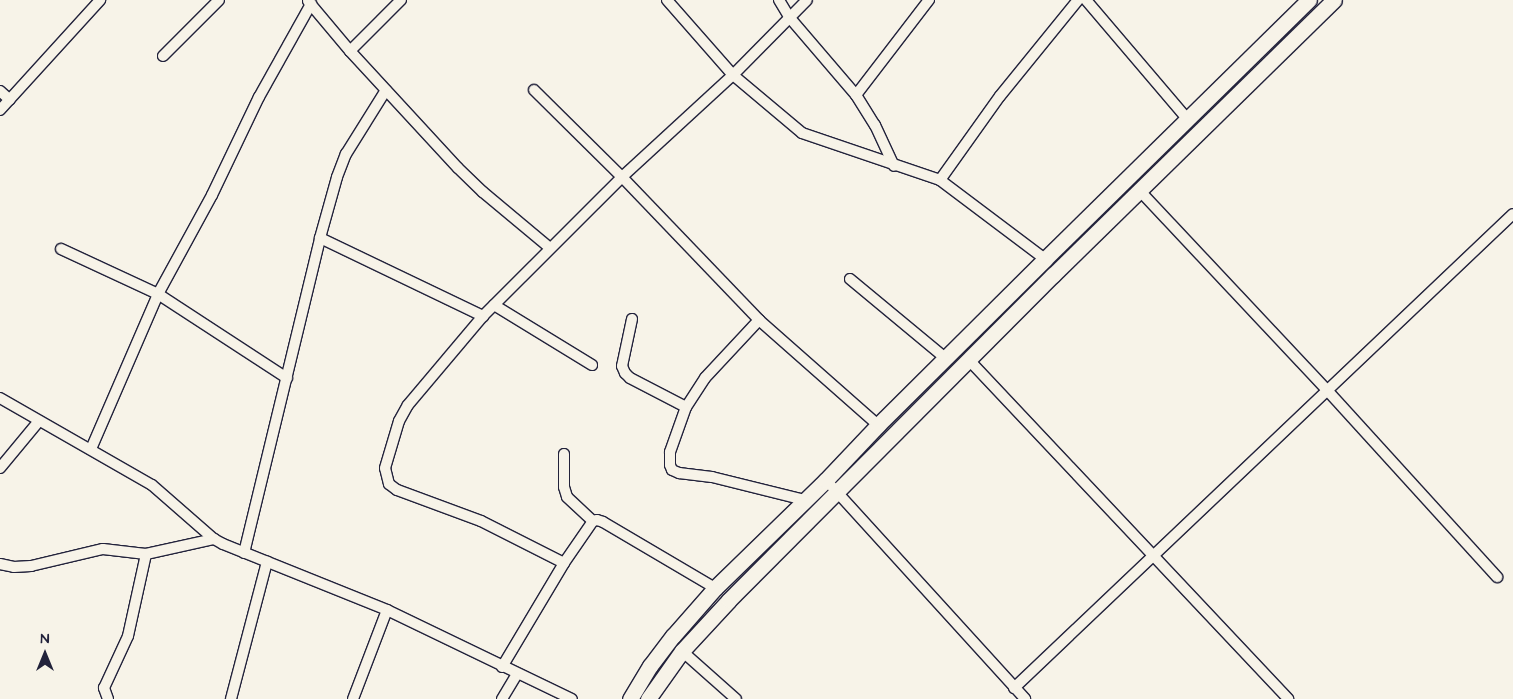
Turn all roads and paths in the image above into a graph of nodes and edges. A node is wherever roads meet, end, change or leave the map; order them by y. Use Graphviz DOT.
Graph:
graph roads {
  1 [pos="100,0"];
  2 [pos="219,0"];
  3 [pos="401,0"];
  4 [pos="667,0"];
  5 [pos="779,0"];
  6 [pos="808,0"];
  7 [pos="930,0"];
  8 [pos="1078,0"];
  9 [pos="1086,0"];
  10 [pos="1309,0"];
  11 [pos="1334,0"];
  12 [pos="310,2"];
  13 [pos="790,18"];
  14 [pos="350,51"];
  15 [pos="163,56"];
  16 [pos="733,75"];
  17 [pos="386,90"];
  18 [pos="534,90"];
  19 [pos="0,91"];
  20 [pos="856,95"];
  21 [pos="10,100"];
  22 [pos="0,110"];
  23 [pos="1188,120"];
  24 [pos="894,166"];
  25 [pos="622,177"];
  26 [pos="940,180"];
  27 [pos="1140,191"];
  28 [pos="1513,214"];
  29 [pos="320,238"];
  30 [pos="550,248"];
  31 [pos="61,249"];
  32 [pos="1045,259"];
  33 [pos="850,279"];
  34 [pos="158,294"];
  35 [pos="494,305"];
  36 [pos="484,316"];
  37 [pos="632,319"];
  38 [pos="760,320"];
  39 [pos="945,358"];
  40 [pos="968,359"];
  41 [pos="592,365"];
  42 [pos="287,378"];
  43 [pos="1327,390"];
  44 [pos="0,398"];
  45 [pos="686,406"];
  46 [pos="38,421"];
  47 [pos="878,425"];
  48 [pos="91,448"];
  49 [pos="564,454"];
  50 [pos="0,468"];
  51 [pos="826,480"];
  52 [pos="838,493"];
  53 [pos="805,500"];
  54 [pos="593,521"];
  55 [pos="214,539"];
  56 [pos="244,553"];
  57 [pos="146,554"];
  58 [pos="1153,555"];
  59 [pos="266,562"];
  60 [pos="564,563"];
  61 [pos="0,564"];
  62 [pos="1497,577"];
  63 [pos="715,588"];
  64 [pos="387,610"];
  65 [pos="682,651"];
  66 [pos="502,667"];
  67 [pos="517,674"];
  68 [pos="1014,688"];
  69 [pos="108,699"];
  70 [pos="231,699"];
  71 [pos="353,699"];
  72 [pos="502,699"];
  73 [pos="572,699"];
  74 [pos="630,699"];
  75 [pos="648,699"];
  76 [pos="736,699"];
  77 [pos="1025,699"];
  78 [pos="1288,699"];
  1 -- 21 [label="street"];
  2 -- 15 [label="street"];
  3 -- 14 [label="street"];
  4 -- 16 [label="street"];
  5 -- 13 [label="street"];
  6 -- 13 [label="street"];
  7 -- 20 [label="street"];
  8 -- 26 [label="street"];
  9 -- 23 [label="street"];
  10 -- 23 [label="main road"];
  11 -- 27 [label="main road"];
  12 -- 14 [label="street"];
  12 -- 34 [label="street"];
  13 -- 16 [label="street"];
  13 -- 20 [label="street"];
  14 -- 17 [label="street"];
  16 -- 24 [label="street"];
  16 -- 25 [label="street"];
  17 -- 29 [label="street"];
  17 -- 30 [label="street"];
  18 -- 25 [label="street"];
  19 -- 21 [label="street"];
  20 -- 24 [label="street"];
  21 -- 22 [label="street"];
  23 -- 32 [label="main road"];
  24 -- 26 [label="street"];
  25 -- 30 [label="street"];
  25 -- 38 [label="street"];
  26 -- 32 [label="street"];
  27 -- 40 [label="main road"];
  27 -- 43 [label="street"];
  28 -- 43 [label="street"];
  29 -- 36 [label="street"];
  29 -- 42 [label="street"];
  30 -- 35 [label="street"];
  31 -- 34 [label="street"];
  32 -- 39 [label="main road"];
  33 -- 39 [label="street"];
  34 -- 42 [label="street"];
  34 -- 48 [label="street"];
  35 -- 36 [label="street"];
  35 -- 41 [label="street"];
  36 -- 60 [label="street"];
  37 -- 45 [label="street"];
  38 -- 45 [label="street"];
  38 -- 47 [label="street"];
  39 -- 47 [label="main road"];
  40 -- 52 [label="main road"];
  40 -- 58 [label="street"];
  42 -- 56 [label="street"];
  43 -- 58 [label="street"];
  43 -- 62 [label="street"];
  44 -- 46 [label="street"];
  45 -- 53 [label="street"];
  46 -- 48 [label="street"];
  46 -- 50 [label="street"];
  47 -- 51 [label="main road"];
  48 -- 55 [label="street"];
  49 -- 54 [label="street"];
  51 -- 52 [label="street"];
  51 -- 53 [label="main road"];
  52 -- 65 [label="main road"];
  52 -- 68 [label="street"];
  53 -- 63 [label="main road"];
  54 -- 60 [label="street"];
  54 -- 63 [label="street"];
  55 -- 56 [label="street"];
  55 -- 57 [label="street"];
  56 -- 59 [label="street"];
  57 -- 61 [label="street"];
  57 -- 69 [label="street"];
  58 -- 68 [label="street"];
  58 -- 78 [label="street"];
  59 -- 64 [label="street"];
  59 -- 70 [label="street"];
  60 -- 66 [label="street"];
  63 -- 74 [label="main road"];
  64 -- 66 [label="street"];
  64 -- 71 [label="street"];
  65 -- 75 [label="main road"];
  65 -- 76 [label="street"];
  66 -- 67 [label="street"];
  67 -- 72 [label="street"];
  67 -- 73 [label="street"];
  68 -- 77 [label="street"];
}
